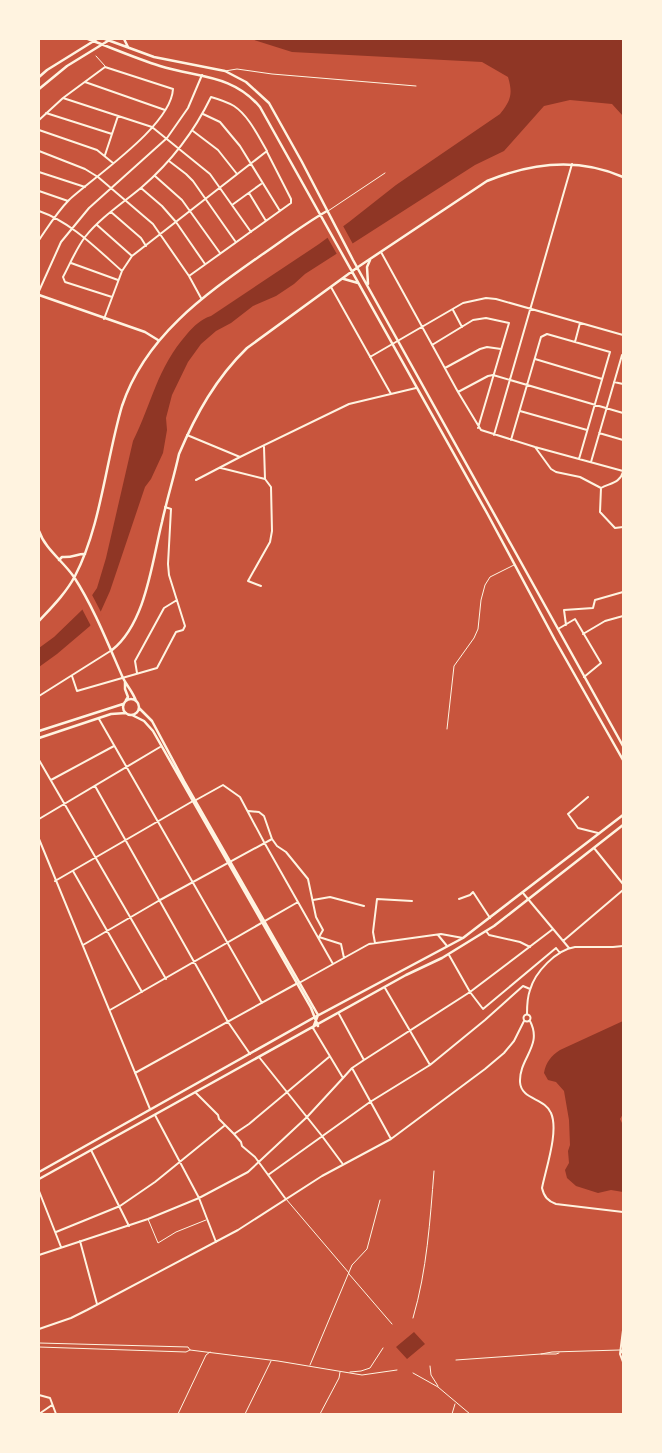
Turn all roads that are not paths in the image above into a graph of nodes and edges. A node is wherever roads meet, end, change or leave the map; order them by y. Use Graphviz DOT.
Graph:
graph roads {
  1 [pos="88,39"];
  2 [pos="108,39"];
  3 [pos="124,39"];
  4 [pos="95,40"];
  5 [pos="102,45"];
  6 [pos="129,48"];
  7 [pos="96,56"];
  8 [pos="105,66"];
  9 [pos="224,71"];
  10 [pos="202,75"];
  11 [pos="39,78"];
  12 [pos="84,82"];
  13 [pos="416,86"];
  14 [pos="39,88"];
  15 [pos="63,98"];
  16 [pos="165,110"];
  17 [pos="46,112"];
  18 [pos="203,114"];
  19 [pos="118,116"];
  20 [pos="39,120"];
  21 [pos="152,126"];
  22 [pos="39,130"];
  23 [pos="192,131"];
  24 [pos="112,134"];
  25 [pos="167,138"];
  26 [pos="180,148"];
  27 [pos="39,151"];
  28 [pos="267,151"];
  29 [pos="105,155"];
  30 [pos="169,161"];
  31 [pos="114,163"];
  32 [pos="250,164"];
  33 [pos="572,164"];
  34 [pos="39,172"];
  35 [pos="385,173"];
  36 [pos="238,174"];
  37 [pos="155,176"];
  38 [pos="98,177"];
  39 [pos="623,177"];
  40 [pos="262,183"];
  41 [pos="85,187"];
  42 [pos="221,187"];
  43 [pos="112,188"];
  44 [pos="140,188"];
  45 [pos="39,191"];
  46 [pos="248,193"];
  47 [pos="206,198"];
  48 [pos="125,200"];
  49 [pos="68,201"];
  50 [pos="232,205"];
  51 [pos="39,211"];
  52 [pos="190,211"];
  53 [pos="280,211"];
  54 [pos="327,211"];
  55 [pos="110,212"];
  56 [pos="321,215"];
  57 [pos="55,217"];
  58 [pos="266,221"];
  59 [pos="176,222"];
  60 [pos="97,225"];
  61 [pos="71,229"];
  62 [pos="251,232"];
  63 [pos="39,234"];
  64 [pos="161,234"];
  65 [pos="42,235"];
  66 [pos="85,238"];
  67 [pos="39,240"];
  68 [pos="236,242"];
  69 [pos="146,246"];
  70 [pos="381,252"];
  71 [pos="220,253"];
  72 [pos="132,256"];
  73 [pos="371,259"];
  74 [pos="70,263"];
  75 [pos="205,264"];
  76 [pos="358,267"];
  77 [pos="122,271"];
  78 [pos="352,272"];
  79 [pos="189,276"];
  80 [pos="342,279"];
  81 [pos="118,280"];
  82 [pos="358,283"];
  83 [pos="368,285"];
  84 [pos="331,288"];
  85 [pos="39,291"];
  86 [pos="39,295"];
  87 [pos="112,298"];
  88 [pos="201,298"];
  89 [pos="531,308"];
  90 [pos="452,309"];
  91 [pos="104,318"];
  92 [pos="580,323"];
  93 [pos="421,327"];
  94 [pos="462,327"];
  95 [pos="623,335"];
  96 [pos="158,340"];
  97 [pos="398,340"];
  98 [pos="575,342"];
  99 [pos="392,343"];
  100 [pos="432,346"];
  101 [pos="501,349"];
  102 [pos="623,356"];
  103 [pos="370,357"];
  104 [pos="535,359"];
  105 [pos="445,368"];
  106 [pos="493,375"];
  107 [pos="602,379"];
  108 [pos="510,380"];
  109 [pos="614,382"];
  110 [pos="623,384"];
  111 [pos="527,385"];
  112 [pos="416,388"];
  113 [pos="458,392"];
  114 [pos="391,394"];
  115 [pos="595,404"];
  116 [pos="606,408"];
  117 [pos="520,410"];
  118 [pos="623,413"];
  119 [pos="478,428"];
  120 [pos="587,430"];
  121 [pos="599,433"];
  122 [pos="187,435"];
  123 [pos="494,435"];
  124 [pos="510,440"];
  125 [pos="623,440"];
  126 [pos="264,446"];
  127 [pos="535,447"];
  128 [pos="240,457"];
  129 [pos="579,459"];
  130 [pos="591,462"];
  131 [pos="221,468"];
  132 [pos="623,471"];
  133 [pos="265,479"];
  134 [pos="196,480"];
  135 [pos="602,488"];
  136 [pos="165,507"];
  137 [pos="623,527"];
  138 [pos="39,531"];
  139 [pos="85,554"];
  140 [pos="59,560"];
  141 [pos="514,565"];
  142 [pos="74,578"];
  143 [pos="261,586"];
  144 [pos="623,592"];
  145 [pos="177,600"];
  146 [pos="623,616"];
  147 [pos="39,621"];
  148 [pos="566,625"];
  149 [pos="558,629"];
  150 [pos="583,634"];
  151 [pos="112,650"];
  152 [pos="137,673"];
  153 [pos="72,676"];
  154 [pos="123,677"];
  155 [pos="584,677"];
  156 [pos="125,682"];
  157 [pos="39,696"];
  158 [pos="126,700"];
  159 [pos="136,701"];
  160 [pos="123,704"];
  161 [pos="139,708"];
  162 [pos="126,713"];
  163 [pos="132,715"];
  164 [pos="99,719"];
  165 [pos="447,730"];
  166 [pos="39,731"];
  167 [pos="39,738"];
  168 [pos="114,746"];
  169 [pos="160,746"];
  170 [pos="623,746"];
  171 [pos="39,760"];
  172 [pos="623,760"];
  173 [pos="126,767"];
  174 [pos="50,780"];
  175 [pos="95,786"];
  176 [pos="588,797"];
  177 [pos="194,801"];
  178 [pos="64,803"];
  179 [pos="248,811"];
  180 [pos="623,815"];
  181 [pos="39,819"];
  182 [pos="157,821"];
  183 [pos="623,825"];
  184 [pos="600,833"];
  185 [pos="39,838"];
  186 [pos="272,839"];
  187 [pos="126,842"];
  188 [pos="264,842"];
  189 [pos="594,848"];
  190 [pos="95,858"];
  191 [pos="229,863"];
  192 [pos="73,872"];
  193 [pos="55,881"];
  194 [pos="192,882"];
  195 [pos="623,884"];
  196 [pos="623,890"];
  197 [pos="523,893"];
  198 [pos="458,898"];
  199 [pos="528,898"];
  200 [pos="160,900"];
  201 [pos="313,900"];
  202 [pos="298,902"];
  203 [pos="412,902"];
  204 [pos="364,906"];
  205 [pos="130,917"];
  206 [pos="490,918"];
  207 [pos="263,922"];
  208 [pos="553,929"];
  209 [pos="107,930"];
  210 [pos="486,931"];
  211 [pos="438,935"];
  212 [pos="319,937"];
  213 [pos="463,938"];
  214 [pos="563,941"];
  215 [pos="375,943"];
  216 [pos="227,944"];
  217 [pos="83,945"];
  218 [pos="447,946"];
  219 [pos="623,946"];
  220 [pos="530,947"];
  221 [pos="570,948"];
  222 [pos="560,953"];
  223 [pos="448,954"];
  224 [pos="344,958"];
  225 [pos="195,962"];
  226 [pos="333,964"];
  227 [pos="166,979"];
  228 [pos="520,980"];
  229 [pos="298,983"];
  230 [pos="523,986"];
  231 [pos="385,988"];
  232 [pos="530,989"];
  233 [pos="142,992"];
  234 [pos="470,992"];
  235 [pos="262,1003"];
  236 [pos="110,1010"];
  237 [pos="339,1014"];
  238 [pos="527,1014"];
  239 [pos="316,1017"];
  240 [pos="524,1021"];
  241 [pos="530,1021"];
  242 [pos="228,1022"];
  243 [pos="318,1026"];
  244 [pos="313,1028"];
  245 [pos="409,1032"];
  246 [pos="250,1054"];
  247 [pos="259,1057"];
  248 [pos="329,1058"];
  249 [pos="364,1060"];
  250 [pos="430,1065"];
  251 [pos="352,1068"];
  252 [pos="136,1073"];
  253 [pos="343,1078"];
  254 [pos="287,1092"];
  255 [pos="196,1093"];
  256 [pos="370,1102"];
  257 [pos="150,1109"];
  258 [pos="155,1114"];
  259 [pos="307,1117"];
  260 [pos="224,1126"];
  261 [pos="234,1134"];
  262 [pos="322,1136"];
  263 [pos="392,1139"];
  264 [pos="92,1150"];
  265 [pos="180,1162"];
  266 [pos="258,1163"];
  267 [pos="342,1164"];
  268 [pos="434,1170"];
  269 [pos="39,1172"];
  270 [pos="268,1175"];
  271 [pos="39,1179"];
  272 [pos="39,1191"];
  273 [pos="199,1198"];
  274 [pos="286,1198"];
  275 [pos="380,1200"];
  276 [pos="120,1206"];
  277 [pos="623,1212"];
  278 [pos="148,1219"];
  279 [pos="207,1220"];
  280 [pos="129,1226"];
  281 [pos="56,1232"];
  282 [pos="80,1241"];
  283 [pos="216,1242"];
  284 [pos="62,1247"];
  285 [pos="39,1255"];
  286 [pos="348,1273"];
  287 [pos="98,1305"];
  288 [pos="413,1318"];
  289 [pos="392,1324"];
  290 [pos="39,1329"];
  291 [pos="623,1330"];
  292 [pos="39,1343"];
  293 [pos="39,1347"];
  294 [pos="383,1348"];
  295 [pos="190,1350"];
  296 [pos="621,1350"];
  297 [pos="210,1352"];
  298 [pos="623,1354"];
  299 [pos="271,1360"];
  300 [pos="456,1360"];
  301 [pos="623,1362"];
  302 [pos="310,1366"];
  303 [pos="430,1366"];
  304 [pos="397,1370"];
  305 [pos="340,1371"];
  306 [pos="349,1372"];
  307 [pos="413,1373"];
  308 [pos="438,1387"];
  309 [pos="39,1395"];
  310 [pos="455,1403"];
  311 [pos="52,1405"];
  312 [pos="39,1414"];
  313 [pos="56,1414"];
  314 [pos="178,1414"];
  315 [pos="245,1414"];
  316 [pos="320,1414"];
  317 [pos="452,1414"];
  318 [pos="470,1414"];
  1 -- 4 [label="street"];
  2 -- 5 [label="street"];
  2 -- 6 [label="street"];
  3 -- 6 [label="street"];
  4 -- 5 [label="street"];
  4 -- 11 [label="street"];
  5 -- 10 [label="street"];
  5 -- 14 [label="street"];
  6 -- 9 [label="street"];
  7 -- 8 [label="street"];
  8 -- 12 [label="street"];
  8 -- 16 [label="street"];
  9 -- 13 [label="street"];
  9 -- 54 [label="street"];
  10 -- 25 [label="street"];
  10 -- 56 [label="street"];
  12 -- 15 [label="street"];
  12 -- 16 [label="street"];
  15 -- 17 [label="street"];
  15 -- 19 [label="street"];
  16 -- 21 [label="street"];
  17 -- 20 [label="street"];
  17 -- 24 [label="street"];
  18 -- 23 [label="street"];
  18 -- 28 [label="street"];
  18 -- 32 [label="street"];
  19 -- 21 [label="street"];
  19 -- 24 [label="street"];
  21 -- 25 [label="street"];
  21 -- 31 [label="street"];
  22 -- 29 [label="street"];
  23 -- 26 [label="street"];
  23 -- 36 [label="street"];
  24 -- 29 [label="street"];
  25 -- 26 [label="street"];
  25 -- 43 [label="street"];
  26 -- 30 [label="street"];
  26 -- 42 [label="street"];
  27 -- 38 [label="street"];
  28 -- 32 [label="street"];
  28 -- 53 [label="street"];
  29 -- 31 [label="street"];
  30 -- 37 [label="street"];
  30 -- 47 [label="street"];
  31 -- 38 [label="street"];
  32 -- 36 [label="street"];
  32 -- 40 [label="street"];
  33 -- 39 [label="street"];
  33 -- 70 [label="street"];
  33 -- 89 [label="street"];
  34 -- 41 [label="street"];
  35 -- 54 [label="street"];
  36 -- 42 [label="street"];
  37 -- 44 [label="street"];
  37 -- 52 [label="street"];
  38 -- 41 [label="street"];
  38 -- 43 [label="street"];
  40 -- 46 [label="street"];
  40 -- 53 [label="street"];
  41 -- 49 [label="street"];
  42 -- 47 [label="street"];
  42 -- 50 [label="street"];
  43 -- 48 [label="street"];
  43 -- 61 [label="street"];
  44 -- 48 [label="street"];
  44 -- 59 [label="street"];
  45 -- 49 [label="street"];
  46 -- 50 [label="street"];
  46 -- 58 [label="street"];
  47 -- 52 [label="street"];
  47 -- 68 [label="street"];
  48 -- 55 [label="street"];
  48 -- 64 [label="street"];
  49 -- 57 [label="street"];
  50 -- 62 [label="street"];
  51 -- 57 [label="street"];
  52 -- 59 [label="street"];
  52 -- 71 [label="street"];
  53 -- 58 [label="street"];
  54 -- 56 [label="street"];
  54 -- 76 [label="street"];
  55 -- 60 [label="street"];
  55 -- 69 [label="street"];
  56 -- 78 [label="street"];
  56 -- 88 [label="street"];
  57 -- 61 [label="street"];
  57 -- 65 [label="street"];
  58 -- 62 [label="street"];
  59 -- 64 [label="street"];
  59 -- 75 [label="street"];
  60 -- 66 [label="street"];
  60 -- 72 [label="street"];
  61 -- 66 [label="street"];
  61 -- 85 [label="street"];
  62 -- 68 [label="street"];
  63 -- 65 [label="street"];
  64 -- 69 [label="street"];
  64 -- 79 [label="street"];
  65 -- 67 [label="street"];
  66 -- 74 [label="street"];
  66 -- 77 [label="street"];
  68 -- 71 [label="street"];
  69 -- 72 [label="street"];
  70 -- 73 [label="street"];
  70 -- 93 [label="street"];
  71 -- 75 [label="street"];
  72 -- 77 [label="street"];
  73 -- 76 [label="street"];
  73 -- 83 [label="street"];
  74 -- 81 [label="street"];
  74 -- 87 [label="street"];
  75 -- 79 [label="street"];
  76 -- 78 [label="street"];
  76 -- 83 [label="street"];
  77 -- 81 [label="street"];
  78 -- 80 [label="street"];
  78 -- 82 [label="street"];
  79 -- 88 [label="street"];
  80 -- 82 [label="street"];
  80 -- 84 [label="street"];
  81 -- 87 [label="street"];
  82 -- 99 [label="street"];
  83 -- 97 [label="street"];
  84 -- 103 [label="street"];
  84 -- 122 [label="street"];
  86 -- 91 [label="street"];
  87 -- 91 [label="street"];
  88 -- 96 [label="street"];
  89 -- 90 [label="street"];
  89 -- 92 [label="street"];
  89 -- 108 [label="street"];
  90 -- 93 [label="street"];
  90 -- 94 [label="street"];
  91 -- 96 [label="street"];
  92 -- 95 [label="street"];
  92 -- 98 [label="street"];
  93 -- 97 [label="street"];
  93 -- 100 [label="street"];
  94 -- 100 [label="street"];
  94 -- 101 [label="street"];
  96 -- 139 [label="street"];
  97 -- 99 [label="street"];
  97 -- 149 [label="street"];
  98 -- 104 [label="street"];
  98 -- 107 [label="street"];
  99 -- 103 [label="street"];
  99 -- 112 [label="street"];
  100 -- 105 [label="street"];
  101 -- 105 [label="street"];
  101 -- 106 [label="street"];
  102 -- 109 [label="street"];
  103 -- 114 [label="street"];
  104 -- 107 [label="street"];
  104 -- 111 [label="street"];
  105 -- 113 [label="street"];
  106 -- 108 [label="street"];
  106 -- 113 [label="street"];
  106 -- 119 [label="street"];
  107 -- 115 [label="street"];
  108 -- 111 [label="street"];
  108 -- 123 [label="street"];
  109 -- 110 [label="street"];
  109 -- 116 [label="street"];
  111 -- 115 [label="street"];
  111 -- 117 [label="street"];
  112 -- 114 [label="street"];
  112 -- 141 [label="street"];
  113 -- 119 [label="street"];
  114 -- 126 [label="street"];
  115 -- 116 [label="street"];
  115 -- 120 [label="street"];
  116 -- 118 [label="street"];
  116 -- 121 [label="street"];
  117 -- 120 [label="street"];
  117 -- 124 [label="street"];
  119 -- 123 [label="street"];
  120 -- 129 [label="street"];
  121 -- 125 [label="street"];
  121 -- 130 [label="street"];
  122 -- 128 [label="street"];
  122 -- 136 [label="street"];
  123 -- 124 [label="street"];
  124 -- 127 [label="street"];
  126 -- 128 [label="street"];
  126 -- 133 [label="street"];
  127 -- 129 [label="street"];
  127 -- 135 [label="street"];
  128 -- 131 [label="street"];
  129 -- 130 [label="street"];
  130 -- 132 [label="street"];
  131 -- 133 [label="street"];
  131 -- 134 [label="street"];
  132 -- 135 [label="street"];
  133 -- 143 [label="street"];
  135 -- 137 [label="street"];
  136 -- 145 [label="street"];
  136 -- 151 [label="street"];
  138 -- 140 [label="street"];
  139 -- 140 [label="street"];
  139 -- 142 [label="street"];
  140 -- 142 [label="street"];
  141 -- 165 [label="street"];
  141 -- 172 [label="street"];
  142 -- 147 [label="street"];
  142 -- 151 [label="street"];
  144 -- 148 [label="street"];
  145 -- 152 [label="street"];
  145 -- 152 [label="street"];
  146 -- 150 [label="street"];
  148 -- 149 [label="street"];
  148 -- 150 [label="street"];
  149 -- 155 [label="street"];
  150 -- 155 [label="street"];
  151 -- 153 [label="street"];
  151 -- 154 [label="street"];
  152 -- 154 [label="street"];
  153 -- 154 [label="street"];
  153 -- 157 [label="street"];
  154 -- 156 [label="street"];
  155 -- 170 [label="street"];
  156 -- 158 [label="street"];
  156 -- 159 [label="street"];
  158 -- 159 [label="street"];
  158 -- 160 [label="street"];
  159 -- 161 [label="street"];
  160 -- 162 [label="street"];
  160 -- 166 [label="street"];
  161 -- 163 [label="street"];
  161 -- 177 [label="street"];
  162 -- 163 [label="street"];
  162 -- 164 [label="street"];
  163 -- 169 [label="street"];
  164 -- 167 [label="street"];
  164 -- 168 [label="street"];
  168 -- 173 [label="street"];
  168 -- 174 [label="street"];
  169 -- 173 [label="street"];
  169 -- 177 [label="street"];
  171 -- 174 [label="street"];
  173 -- 175 [label="street"];
  173 -- 182 [label="street"];
  174 -- 178 [label="street"];
  175 -- 178 [label="street"];
  175 -- 187 [label="street"];
  176 -- 184 [label="street"];
  177 -- 179 [label="street"];
  177 -- 182 [label="street"];
  177 -- 191 [label="street"];
  178 -- 181 [label="street"];
  178 -- 190 [label="street"];
  179 -- 186 [label="street"];
  179 -- 188 [label="street"];
  180 -- 184 [label="street"];
  182 -- 187 [label="street"];
  182 -- 194 [label="street"];
  183 -- 189 [label="street"];
  184 -- 197 [label="street"];
  185 -- 193 [label="street"];
  186 -- 188 [label="street"];
  186 -- 201 [label="street"];
  187 -- 190 [label="street"];
  187 -- 200 [label="street"];
  188 -- 191 [label="street"];
  188 -- 202 [label="street"];
  189 -- 195 [label="street"];
  189 -- 199 [label="street"];
  190 -- 192 [label="street"];
  190 -- 205 [label="street"];
  191 -- 194 [label="street"];
  191 -- 207 [label="street"];
  192 -- 193 [label="street"];
  192 -- 209 [label="street"];
  193 -- 217 [label="street"];
  194 -- 200 [label="street"];
  194 -- 216 [label="street"];
  196 -- 214 [label="street"];
  197 -- 199 [label="street"];
  197 -- 206 [label="street"];
  198 -- 206 [label="street"];
  199 -- 208 [label="street"];
  199 -- 210 [label="street"];
  200 -- 205 [label="street"];
  200 -- 225 [label="street"];
  201 -- 204 [label="street"];
  201 -- 212 [label="street"];
  202 -- 207 [label="street"];
  202 -- 212 [label="street"];
  203 -- 215 [label="street"];
  205 -- 209 [label="street"];
  205 -- 227 [label="street"];
  206 -- 213 [label="street"];
  207 -- 216 [label="street"];
  207 -- 229 [label="street"];
  208 -- 214 [label="street"];
  208 -- 220 [label="street"];
  209 -- 217 [label="street"];
  209 -- 233 [label="street"];
  210 -- 220 [label="street"];
  210 -- 223 [label="street"];
  211 -- 213 [label="street"];
  211 -- 215 [label="street"];
  211 -- 218 [label="street"];
  212 -- 224 [label="street"];
  212 -- 226 [label="street"];
  213 -- 218 [label="street"];
  214 -- 221 [label="street"];
  215 -- 224 [label="street"];
  216 -- 225 [label="street"];
  216 -- 235 [label="street"];
  217 -- 236 [label="street"];
  218 -- 239 [label="street"];
  219 -- 221 [label="street"];
  220 -- 234 [label="street"];
  221 -- 222 [label="street"];
  222 -- 228 [label="street"];
  222 -- 232 [label="street"];
  223 -- 231 [label="street"];
  223 -- 234 [label="street"];
  224 -- 226 [label="street"];
  225 -- 227 [label="street"];
  225 -- 242 [label="street"];
  226 -- 229 [label="street"];
  227 -- 233 [label="street"];
  228 -- 230 [label="street"];
  228 -- 234 [label="street"];
  229 -- 235 [label="street"];
  229 -- 239 [label="street"];
  230 -- 232 [label="street"];
  230 -- 250 [label="street"];
  231 -- 237 [label="street"];
  231 -- 245 [label="street"];
  232 -- 238 [label="street"];
  233 -- 236 [label="street"];
  234 -- 245 [label="street"];
  235 -- 242 [label="street"];
  236 -- 252 [label="street"];
  237 -- 243 [label="street"];
  237 -- 249 [label="street"];
  238 -- 240 [label="street"];
  238 -- 241 [label="street"];
  239 -- 243 [label="street"];
  239 -- 244 [label="street"];
  239 -- 246 [label="street"];
  240 -- 241 [label="street"];
  240 -- 263 [label="street"];
  241 -- 277 [label="street"];
  242 -- 246 [label="street"];
  242 -- 252 [label="street"];
  243 -- 244 [label="street"];
  244 -- 247 [label="street"];
  244 -- 248 [label="street"];
  245 -- 249 [label="street"];
  245 -- 250 [label="street"];
  246 -- 257 [label="street"];
  247 -- 254 [label="street"];
  247 -- 255 [label="street"];
  248 -- 253 [label="street"];
  248 -- 254 [label="street"];
  249 -- 251 [label="street"];
  250 -- 256 [label="street"];
  251 -- 253 [label="street"];
  251 -- 256 [label="street"];
  252 -- 257 [label="street"];
  253 -- 259 [label="street"];
  254 -- 259 [label="street"];
  254 -- 261 [label="street"];
  255 -- 258 [label="street"];
  255 -- 260 [label="street"];
  256 -- 262 [label="street"];
  256 -- 263 [label="street"];
  257 -- 269 [label="street"];
  258 -- 264 [label="street"];
  258 -- 265 [label="street"];
  259 -- 262 [label="street"];
  259 -- 266 [label="street"];
  260 -- 261 [label="street"];
  260 -- 265 [label="street"];
  261 -- 266 [label="street"];
  262 -- 267 [label="street"];
  262 -- 270 [label="street"];
  263 -- 267 [label="street"];
  264 -- 271 [label="street"];
  264 -- 276 [label="street"];
  265 -- 273 [label="street"];
  265 -- 276 [label="street"];
  266 -- 270 [label="street"];
  266 -- 273 [label="street"];
  267 -- 274 [label="street"];
  268 -- 288 [label="street"];
  270 -- 274 [label="street"];
  272 -- 281 [label="street"];
  273 -- 278 [label="street"];
  273 -- 279 [label="street"];
  274 -- 283 [label="street"];
  274 -- 286 [label="street"];
  275 -- 286 [label="street"];
  276 -- 280 [label="street"];
  276 -- 281 [label="street"];
  278 -- 279 [label="street"];
  278 -- 280 [label="street"];
  279 -- 283 [label="street"];
  280 -- 282 [label="street"];
  281 -- 284 [label="street"];
  282 -- 284 [label="street"];
  282 -- 287 [label="street"];
  283 -- 287 [label="street"];
  284 -- 285 [label="street"];
  286 -- 289 [label="street"];
  286 -- 302 [label="street"];
  287 -- 290 [label="street"];
  291 -- 296 [label="street"];
  292 -- 295 [label="street"];
  293 -- 295 [label="street"];
  294 -- 306 [label="street"];
  295 -- 297 [label="street"];
  296 -- 298 [label="street"];
  296 -- 300 [label="street"];
  296 -- 301 [label="street"];
  297 -- 299 [label="street"];
  297 -- 314 [label="street"];
  299 -- 302 [label="street"];
  299 -- 315 [label="street"];
  302 -- 305 [label="street"];
  303 -- 308 [label="street"];
  304 -- 306 [label="street"];
  305 -- 306 [label="street"];
  305 -- 316 [label="street"];
  307 -- 308 [label="street"];
  308 -- 310 [label="street"];
  309 -- 311 [label="street"];
  310 -- 317 [label="street"];
  310 -- 318 [label="street"];
  311 -- 312 [label="street"];
  311 -- 313 [label="street"];
}
